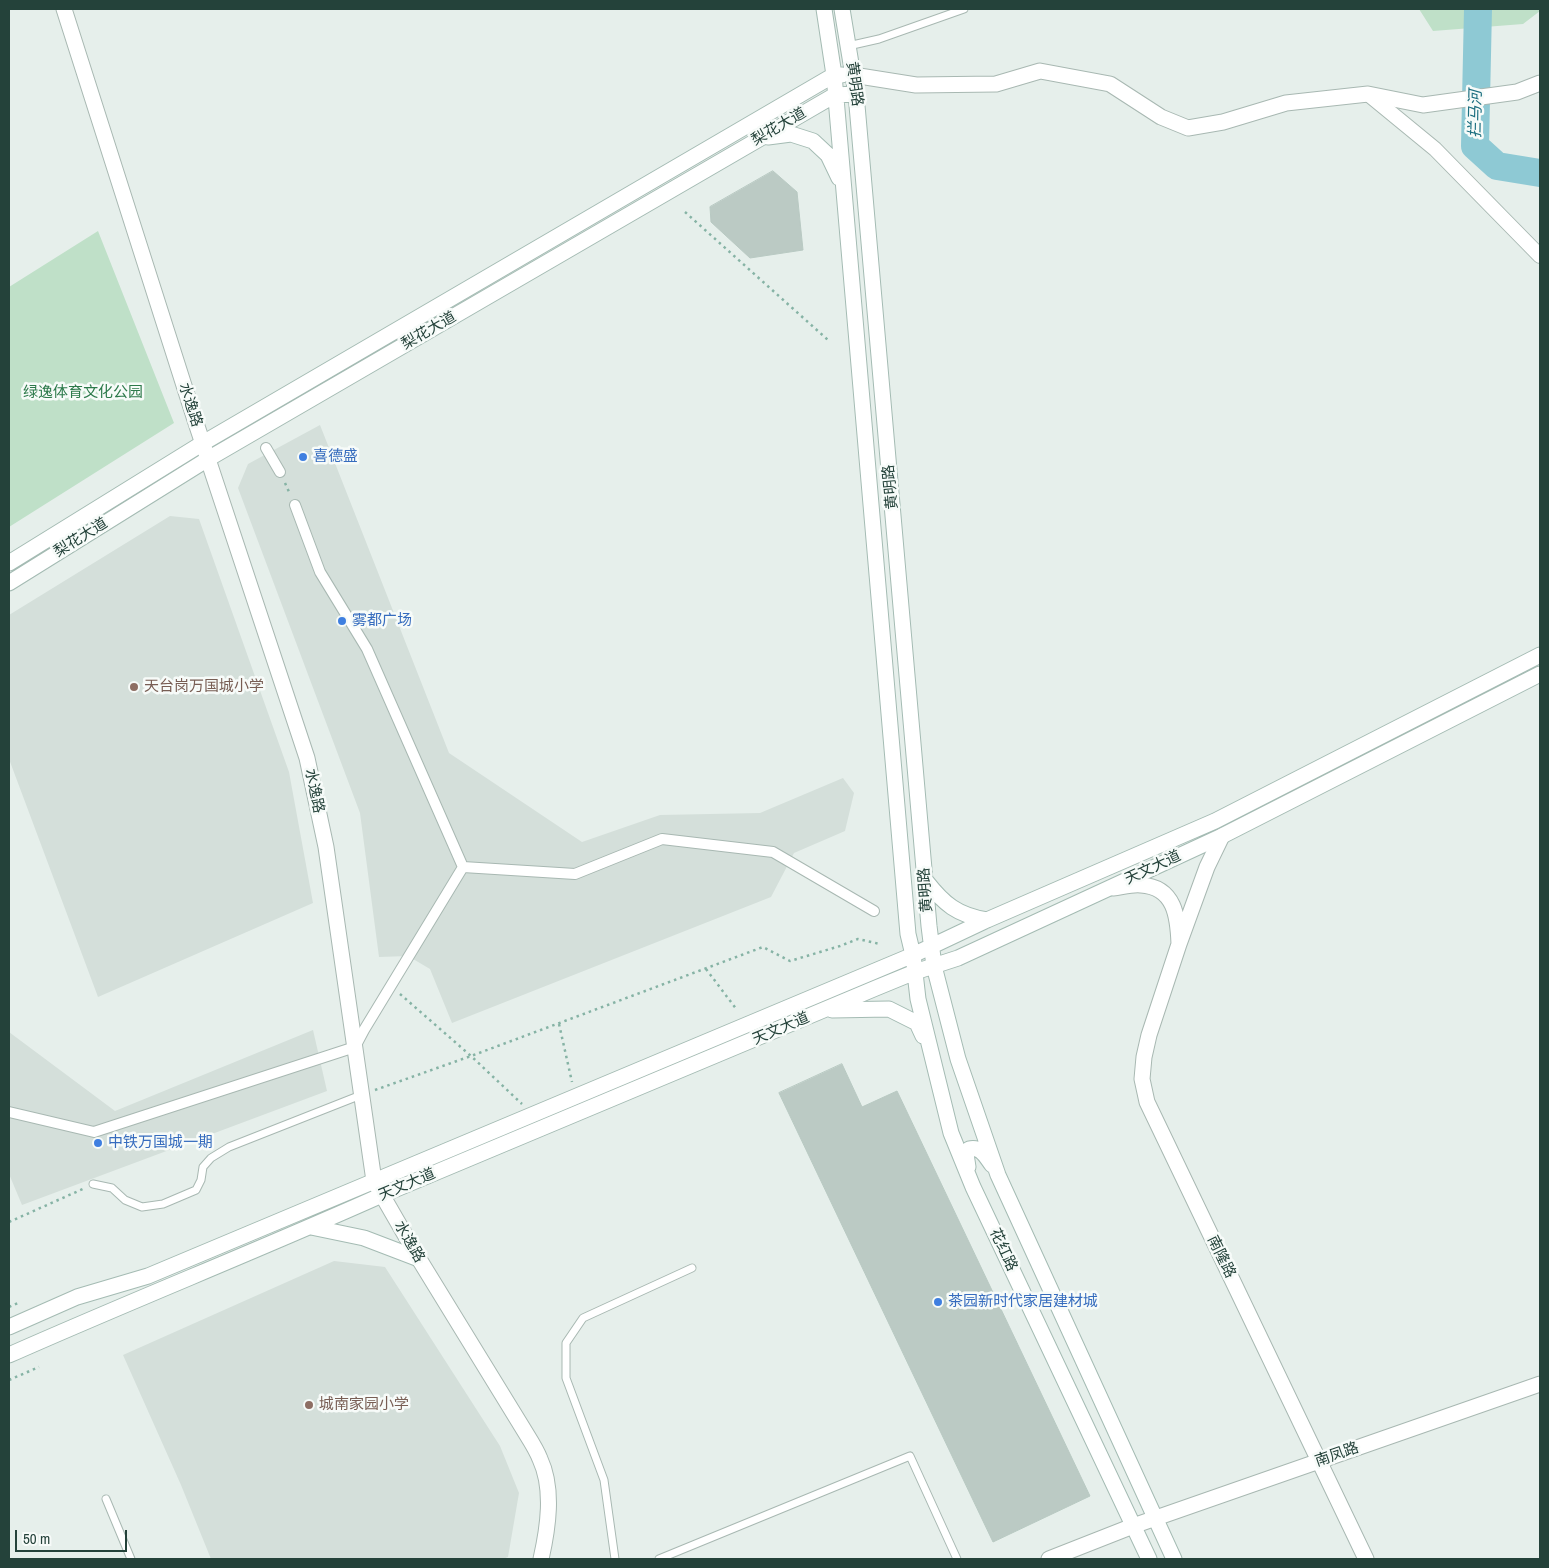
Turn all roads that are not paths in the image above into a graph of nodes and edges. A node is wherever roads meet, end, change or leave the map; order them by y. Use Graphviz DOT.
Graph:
graph roads {
  1 [pos="64,9"];
  2 [pos="824,9"];
  3 [pos="842,9"];
  4 [pos="964,9"];
  5 [pos="848,46"];
  6 [pos="834,75"];
  7 [pos="853,75"];
  8 [pos="1540,83"];
  9 [pos="856,94"];
  10 [pos="1368,94"];
  11 [pos="835,95"];
  12 [pos="760,139"];
  13 [pos="844,189"];
  14 [pos="1540,256"];
  15 [pos="203,443"];
  16 [pos="266,448"];
  17 [pos="208,459"];
  18 [pos="280,472"];
  19 [pos="295,505"];
  20 [pos="9,563"];
  21 [pos="9,583"];
  22 [pos="1540,655"];
  23 [pos="1538,677"];
  24 [pos="1222,836"];
  25 [pos="464,867"];
  26 [pos="926,882"];
  27 [pos="1109,889"];
  28 [pos="874,911"];
  29 [pos="987,920"];
  30 [pos="1179,944"];
  31 [pos="932,946"];
  32 [pos="913,954"];
  33 [pos="934,966"];
  34 [pos="915,972"];
  35 [pos="826,1010"];
  36 [pos="355,1048"];
  37 [pos="930,1050"];
  38 [pos="362,1094"];
  39 [pos="9,1112"];
  40 [pos="998,1175"];
  41 [pos="374,1181"];
  42 [pos="93,1184"];
  43 [pos="973,1187"];
  44 [pos="382,1195"];
  45 [pos="311,1227"];
  46 [pos="419,1260"];
  47 [pos="692,1268"];
  48 [pos="9,1328"];
  49 [pos="9,1355"];
  50 [pos="1540,1384"];
  51 [pos="1320,1461"];
  52 [pos="106,1499"];
  53 [pos="1155,1519"];
  54 [pos="1133,1526"];
  55 [pos="131,1559"];
  56 [pos="541,1559"];
  57 [pos="615,1559"];
  58 [pos="659,1559"];
  59 [pos="957,1559"];
  60 [pos="1049,1559"];
  61 [pos="1149,1559"];
  62 [pos="1174,1559"];
  63 [pos="1366,1559"];
  1 -- 15 [label="main road, 水逸路"];
  2 -- 6 [label="main road, 黄明路"];
  3 -- 5 [label="main road, 黄明路"];
  4 -- 5 [label="lane"];
  5 -- 7 [label="main road, 黄明路"];
  6 -- 7 [label="main road"];
  6 -- 11 [label="main road, 黄明路"];
  6 -- 15 [label="main road, 梨花大道"];
  7 -- 9 [label="main road, 黄明路"];
  7 -- 10 [label="main road"];
  8 -- 10 [label="main road"];
  9 -- 11 [label="main road, 梨花大道"];
  9 -- 26 [label="main road, 黄明路"];
  10 -- 14 [label="street"];
  11 -- 12 [label="main road, 梨花大道"];
  11 -- 13 [label="main road, 黄明路"];
  12 -- 13 [label="main road"];
  12 -- 17 [label="main road, 梨花大道"];
  13 -- 32 [label="main road, 黄明路"];
  15 -- 17 [label="main road, 水逸路"];
  15 -- 20 [label="main road, 梨花大道"];
  16 -- 18 [label="street"];
  17 -- 21 [label="main road, 梨花大道"];
  17 -- 36 [label="main road, 水逸路"];
  19 -- 25 [label="street"];
  22 -- 29 [label="main road, 天文大道"];
  23 -- 24 [label="main road, 天文大道"];
  24 -- 27 [label="main road, 天文大道"];
  24 -- 30 [label="main road, 南隆路"];
  25 -- 28 [label="street"];
  25 -- 36 [label="street"];
  26 -- 29 [label="main road"];
  26 -- 31 [label="main road, 黄明路"];
  27 -- 30 [label="main road"];
  27 -- 33 [label="main road, 天文大道"];
  29 -- 31 [label="main road, 天文大道"];
  30 -- 51 [label="main road, 南隆路"];
  31 -- 32 [label="main road, 天文大道"];
  31 -- 33 [label="main road, 黄明路"];
  32 -- 34 [label="main road, 花红路"];
  32 -- 41 [label="main road, 天文大道"];
  33 -- 34 [label="main road, 天文大道"];
  33 -- 40 [label="main road, 花红路"];
  34 -- 35 [label="main road, 天文大道"];
  34 -- 37 [label="main road, 花红路"];
  35 -- 37 [label="main road"];
  35 -- 44 [label="main road, 天文大道"];
  36 -- 38 [label="main road, 水逸路"];
  36 -- 39 [label="street"];
  37 -- 43 [label="main road, 花红路"];
  38 -- 41 [label="main road, 水逸路"];
  38 -- 42 [label="lane"];
  40 -- 43 [label="main road"];
  40 -- 53 [label="main road, 花红路"];
  41 -- 44 [label="main road, 水逸路"];
  41 -- 48 [label="main road, 天文大道"];
  43 -- 54 [label="main road, 花红路"];
  44 -- 45 [label="main road, 天文大道"];
  44 -- 46 [label="main road, 水逸路"];
  45 -- 46 [label="main road"];
  45 -- 49 [label="main road, 天文大道"];
  46 -- 56 [label="main road, 水逸路"];
  47 -- 57 [label="lane"];
  50 -- 51 [label="main road, 南凤路"];
  51 -- 53 [label="main road, 南凤路"];
  51 -- 63 [label="main road, 南隆路"];
  52 -- 55 [label="lane"];
  53 -- 54 [label="main road, 南凤路"];
  53 -- 62 [label="main road, 花红路"];
  54 -- 60 [label="main road, 南凤路"];
  54 -- 61 [label="main road, 花红路"];
  58 -- 59 [label="lane"];
}
